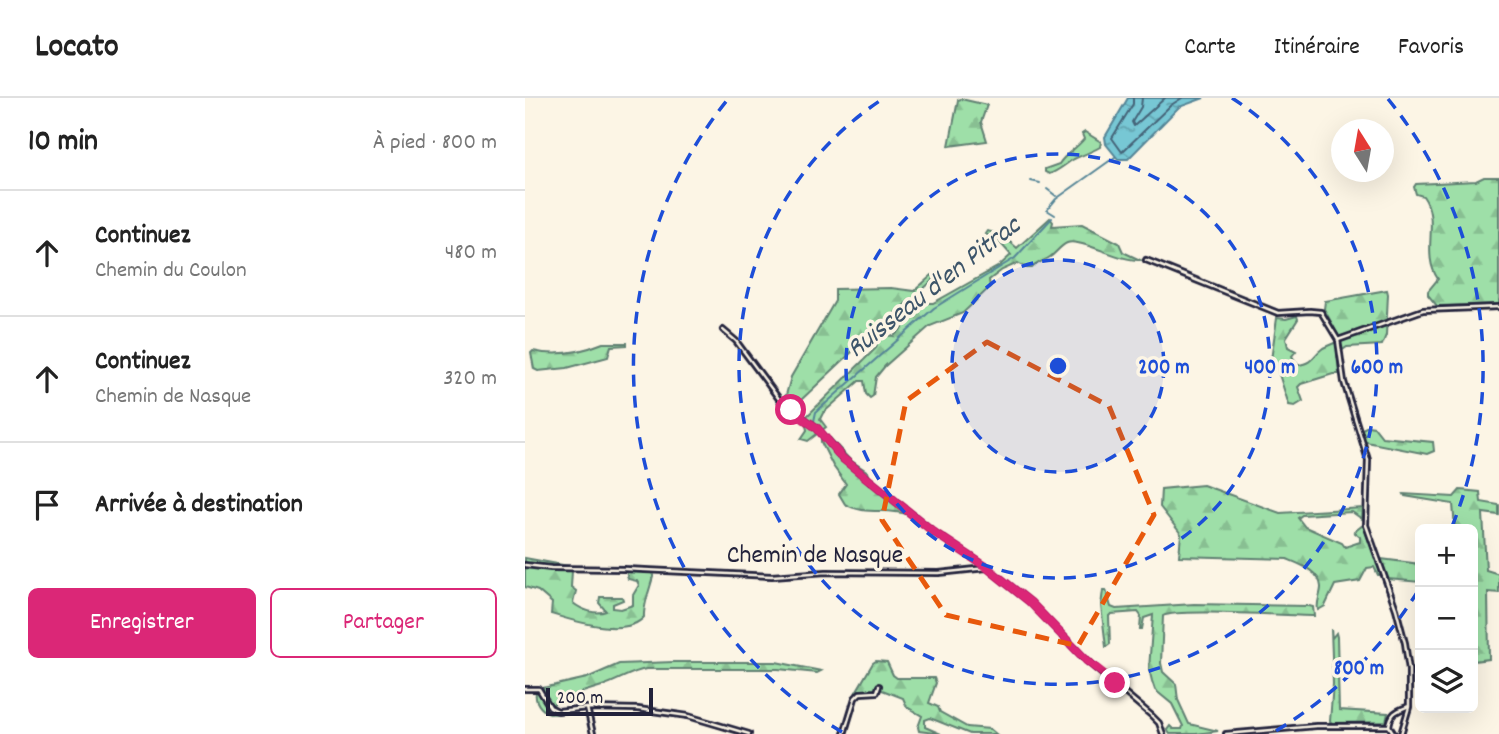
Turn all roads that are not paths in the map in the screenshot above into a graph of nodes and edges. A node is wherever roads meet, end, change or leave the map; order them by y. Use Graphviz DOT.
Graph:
graph roads {
  1 [pos="1146,260"];
  2 [pos="1499,307"];
  3 [pos="723,330"];
  4 [pos="1338,340"];
  5 [pos="525,565"];
  6 [pos="987,568"];
  7 [pos="879,686"];
  8 [pos="525,689"];
  9 [pos="1409,706"];
  10 [pos="587,708"];
  11 [pos="1388,726"];
  12 [pos="593,734"];
  13 [pos="749,734"];
  14 [pos="844,734"];
  15 [pos="1163,734"];
  16 [pos="1226,734"];
  17 [pos="1394,734"];
  18 [pos="1401,734"];
  1 -- 4 [label="street"];
  2 -- 4 [label="street"];
  3 -- 6 [label="street"];
  4 -- 9 [label="street"];
  5 -- 6 [label="street, Chemin de Nasque"];
  6 -- 15 [label="street"];
  7 -- 14 [label="street"];
  8 -- 10 [label="street"];
  9 -- 11 [label="street"];
  9 -- 18 [label="street"];
  10 -- 12 [label="street"];
  10 -- 13 [label="street"];
  11 -- 16 [label="street"];
  11 -- 17 [label="street"];
}
